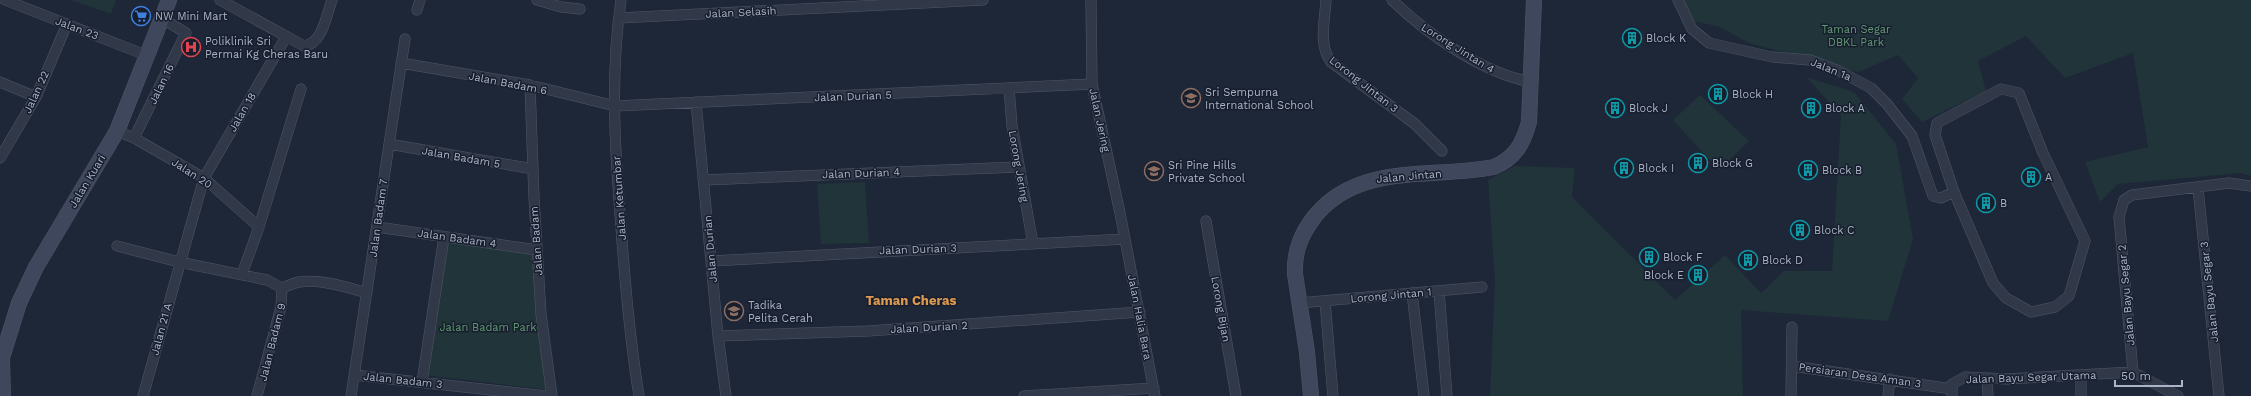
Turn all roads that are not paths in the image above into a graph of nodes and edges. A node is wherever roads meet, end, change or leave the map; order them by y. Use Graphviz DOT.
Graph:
graph roads {
  1 [pos="5,0"];
  2 [pos="169,0"];
  3 [pos="220,0"];
  4 [pos="332,0"];
  5 [pos="420,0"];
  6 [pos="537,0"];
  7 [pos="621,0"];
  8 [pos="983,0"];
  9 [pos="1090,0"];
  10 [pos="1326,0"];
  11 [pos="1392,0"];
  12 [pos="1534,0"];
  13 [pos="1678,0"];
  14 [pos="580,9"];
  15 [pos="416,10"];
  16 [pos="619,18"];
  17 [pos="163,19"];
  18 [pos="67,24"];
  19 [pos="286,37"];
  20 [pos="405,39"];
  21 [pos="148,56"];
  22 [pos="401,64"];
  23 [pos="0,82"];
  24 [pos="1531,82"];
  25 [pos="1092,84"];
  26 [pos="530,85"];
  27 [pos="1009,88"];
  28 [pos="301,89"];
  29 [pos="36,97"];
  30 [pos="696,102"];
  31 [pos="615,106"];
  32 [pos="117,131"];
  33 [pos="134,138"];
  34 [pos="389,144"];
  35 [pos="1442,151"];
  36 [pos="0,158"];
  37 [pos="1018,167"];
  38 [pos="533,169"];
  39 [pos="204,178"];
  40 [pos="704,180"];
  41 [pos="2251,186"];
  42 [pos="2198,188"];
  43 [pos="1954,192"];
  44 [pos="1206,221"];
  45 [pos="259,227"];
  46 [pos="376,227"];
  47 [pos="444,237"];
  48 [pos="1125,239"];
  49 [pos="1033,244"];
  50 [pos="117,246"];
  51 [pos="537,250"];
  52 [pos="711,261"];
  53 [pos="179,262"];
  54 [pos="242,274"];
  55 [pos="1482,287"];
  56 [pos="282,288"];
  57 [pos="1439,291"];
  58 [pos="367,293"];
  59 [pos="1412,293"];
  60 [pos="1325,301"];
  61 [pos="1299,304"];
  62 [pos="1140,312"];
  63 [pos="1792,327"];
  64 [pos="718,336"];
  65 [pos="1,362"];
  66 [pos="1792,366"];
  67 [pos="2132,372"];
  68 [pos="354,375"];
  69 [pos="2081,376"];
  70 [pos="1890,379"];
  71 [pos="1987,379"];
  72 [pos="422,382"];
  73 [pos="1952,389"];
  74 [pos="1155,392"];
  75 [pos="3,395"];
  76 [pos="1074,395"];
  77 [pos="143,396"];
  78 [pos="257,396"];
  79 [pos="351,396"];
  80 [pos="546,396"];
  81 [pos="552,396"];
  82 [pos="639,396"];
  83 [pos="726,396"];
  84 [pos="1024,396"];
  85 [pos="1236,396"];
  86 [pos="1311,396"];
  87 [pos="1333,396"];
  88 [pos="1424,396"];
  89 [pos="1446,396"];
  90 [pos="1791,396"];
  91 [pos="1888,396"];
  92 [pos="1988,396"];
  93 [pos="2081,396"];
  94 [pos="2178,396"];
  95 [pos="2219,396"];
  1 -- 18 [label="street, Jalan 23"];
  2 -- 17 [label="street, Jalan Kuari"];
  3 -- 19 [label="street"];
  4 -- 19 [label="street"];
  5 -- 15 [label="street"];
  6 -- 14 [label="street"];
  7 -- 16 [label="street, Jalan Ketumbar"];
  8 -- 16 [label="street, Jalan Selasih"];
  9 -- 25 [label="street, Jalan Jering"];
  10 -- 35 [label="street, Lorong Jintan 3"];
  11 -- 24 [label="street, Lorong Jintan 4"];
  12 -- 24 [label="street, Jalan Jintan"];
  13 -- 43 [label="street, Jalan 1a"];
  16 -- 31 [label="street, Jalan Ketumbar"];
  17 -- 21 [label="street, Jalan Kuari"];
  17 -- 33 [label="street, Jalan 16"];
  18 -- 21 [label="street, Jalan 23"];
  18 -- 29 [label="street, Jalan 22"];
  19 -- 39 [label="street, Jalan 18"];
  20 -- 22 [label="street, Jalan Badam 7"];
  21 -- 32 [label="street, Jalan Kuari"];
  22 -- 26 [label="street, Jalan Badam 6"];
  22 -- 34 [label="street, Jalan Badam 7"];
  23 -- 29 [label="street"];
  24 -- 61 [label="street, Jalan Jintan"];
  25 -- 27 [label="street, Jalan Durian 5"];
  25 -- 48 [label="street, Jalan Jering"];
  26 -- 31 [label="street, Jalan Badam 6"];
  26 -- 38 [label="street, Jalan Badam"];
  27 -- 30 [label="street, Jalan Durian 5"];
  27 -- 37 [label="street, Lorong Jering"];
  28 -- 45 [label="street"];
  29 -- 36 [label="street, Jalan 22"];
  30 -- 31 [label="street, Jalan Durian 5"];
  30 -- 40 [label="street, Jalan Durian"];
  31 -- 82 [label="street, Jalan Ketumbar"];
  32 -- 33 [label="street, Jalan 20"];
  32 -- 65 [label="street, Jalan Kuari"];
  33 -- 39 [label="street, Jalan 20"];
  34 -- 38 [label="street, Jalan Badam 5"];
  34 -- 46 [label="street, Jalan Badam 7"];
  37 -- 40 [label="street, Jalan Durian 4"];
  37 -- 49 [label="street, Lorong Jering"];
  38 -- 51 [label="street, Jalan Badam"];
  39 -- 45 [label="street, Jalan 20"];
  39 -- 53 [label="street, Jalan 18"];
  40 -- 52 [label="street, Jalan Durian"];
  41 -- 42 [label="street"];
  42 -- 67 [label="street, Jalan Bayu Segar 2"];
  42 -- 95 [label="street, Jalan Bayu Segar 3"];
  43 -- 43 [label="street"];
  44 -- 85 [label="street, Lorong Bijan"];
  45 -- 54 [label="street"];
  46 -- 47 [label="street, Jalan Badam 4"];
  46 -- 58 [label="street, Jalan Badam 7"];
  47 -- 51 [label="street, Jalan Badam 4"];
  47 -- 72 [label="street"];
  48 -- 49 [label="street, Jalan Durian 3"];
  48 -- 62 [label="street, Jalan Halia Bara"];
  49 -- 52 [label="street, Jalan Durian 3"];
  50 -- 53 [label="street"];
  51 -- 81 [label="street, Jalan Badam"];
  52 -- 64 [label="street, Jalan Durian"];
  53 -- 54 [label="street"];
  53 -- 77 [label="street, Jalan 21 A"];
  54 -- 56 [label="street"];
  55 -- 57 [label="street, Lorong Jintan 1"];
  56 -- 58 [label="street"];
  56 -- 78 [label="street, Jalan Badam 9"];
  57 -- 59 [label="street, Lorong Jintan 1"];
  57 -- 89 [label="street"];
  58 -- 68 [label="street, Jalan Badam 7"];
  59 -- 60 [label="street, Lorong Jintan 1"];
  59 -- 88 [label="street"];
  60 -- 61 [label="street, Lorong Jintan 1"];
  60 -- 87 [label="street"];
  61 -- 86 [label="street, Jalan Jintan"];
  62 -- 64 [label="street, Jalan Durian 2"];
  62 -- 74 [label="street, Jalan Halia Bara"];
  63 -- 66 [label="street"];
  64 -- 83 [label="street, Jalan Durian"];
  65 -- 75 [label="street, Jalan Kuari"];
  66 -- 70 [label="street, Persiaran Desa Aman 3"];
  66 -- 90 [label="street"];
  67 -- 69 [label="street, Jalan Bayu Segar Utama"];
  67 -- 94 [label="street"];
  68 -- 72 [label="street, Jalan Badam 3"];
  68 -- 79 [label="street, Jalan Badam 7"];
  69 -- 71 [label="street, Jalan Bayu Segar Utama"];
  69 -- 93 [label="street"];
  70 -- 73 [label="street, Persiaran Desa Aman 3"];
  70 -- 91 [label="street"];
  71 -- 73 [label="street, Jalan Bayu Segar Utama"];
  71 -- 92 [label="street"];
  72 -- 80 [label="street, Jalan Badam 3"];
  74 -- 76 [label="street"];
  76 -- 84 [label="street"];
}
